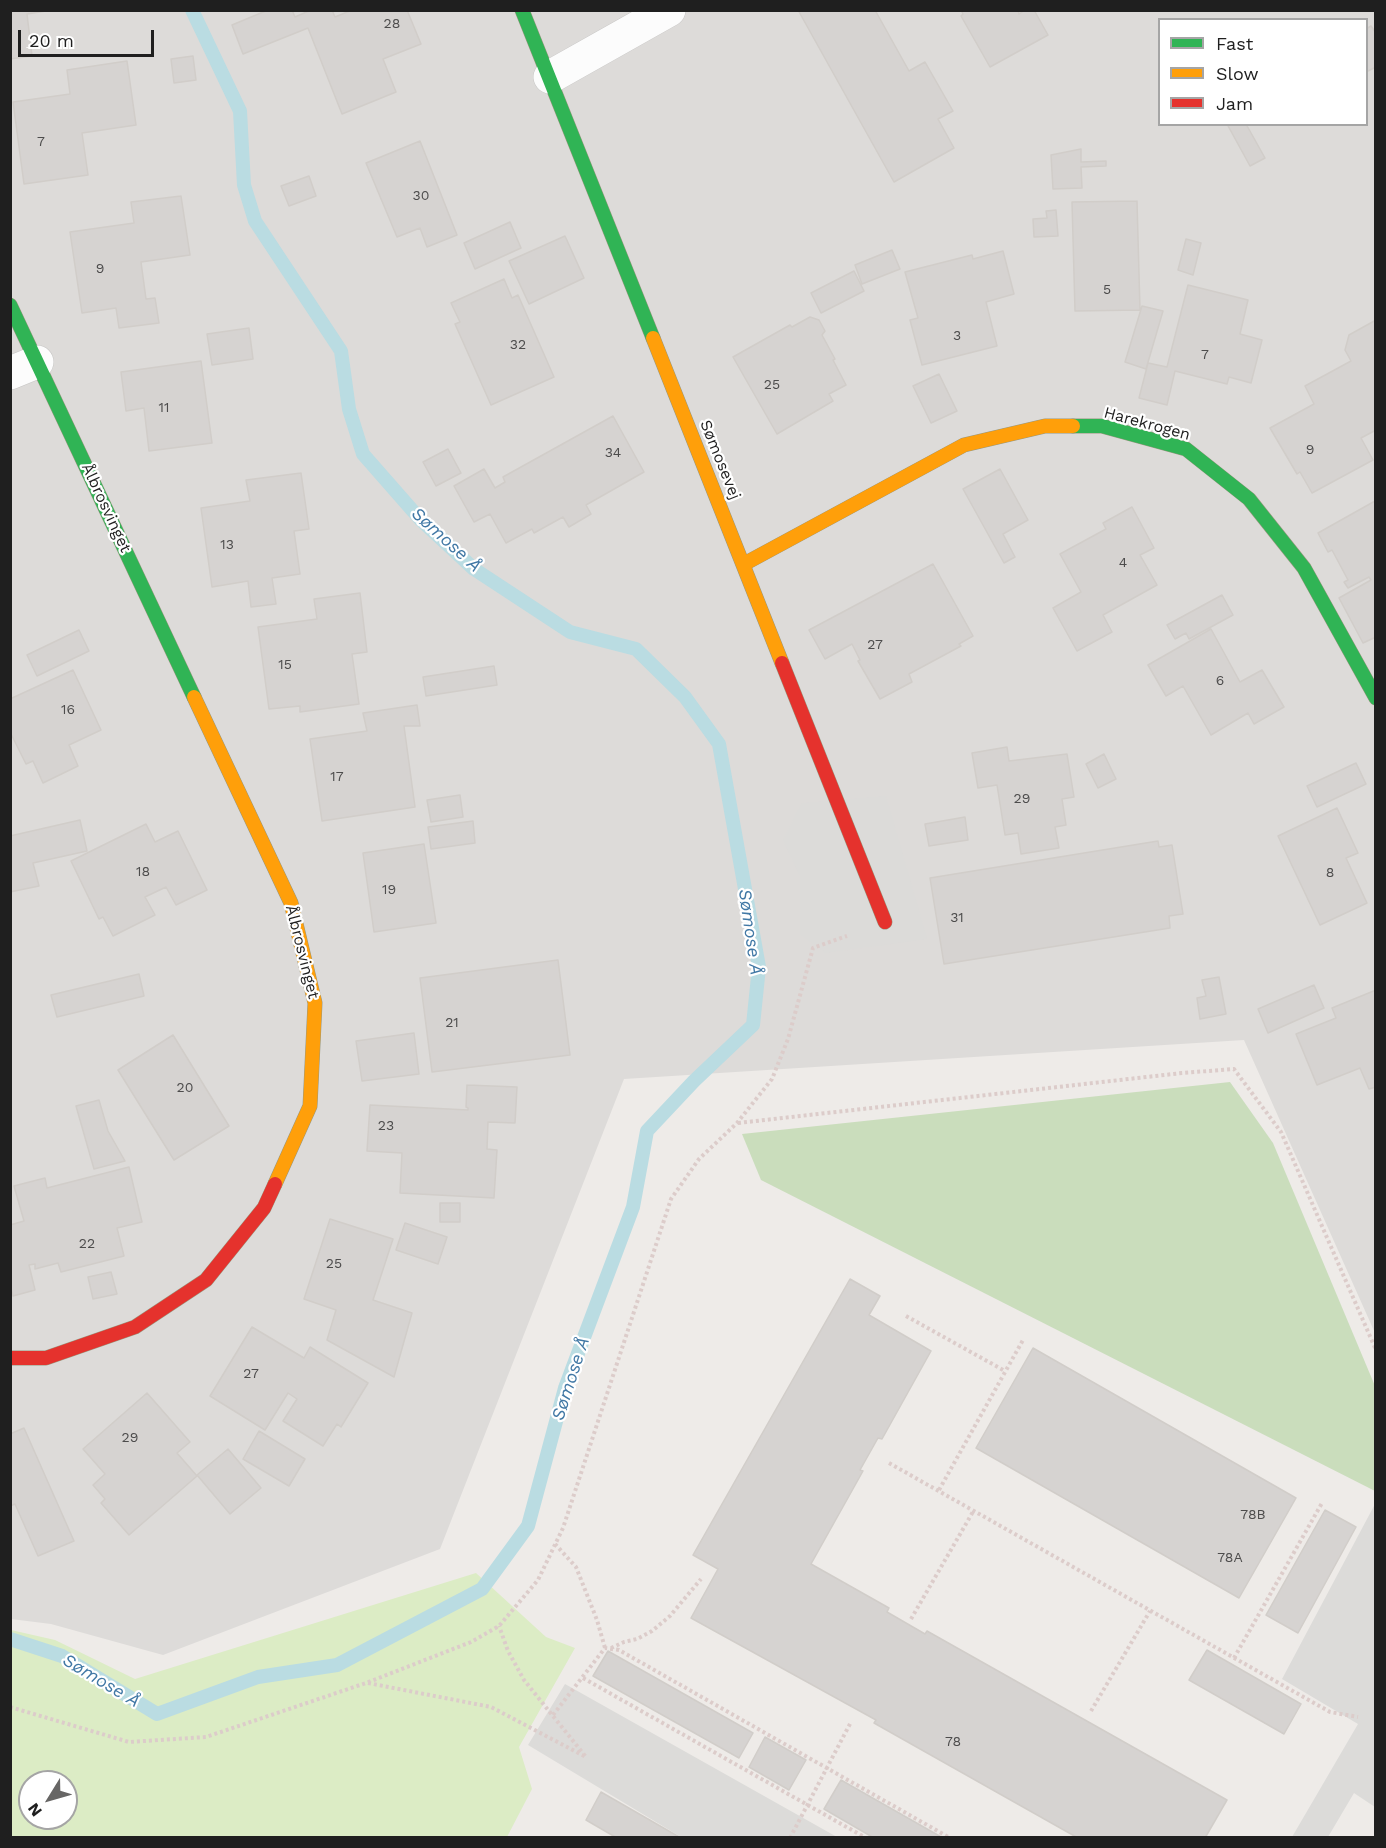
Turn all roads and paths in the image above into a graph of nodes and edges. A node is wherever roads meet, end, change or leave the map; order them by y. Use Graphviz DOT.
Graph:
graph roads {
  1 [pos="522,10"];
  2 [pos="669,10"];
  3 [pos="550,77"];
  4 [pos="10,305"];
  5 [pos="24,368"];
  6 [pos="744,564"];
  7 [pos="1376,698"];
  8 [pos="885,922"];
  9 [pos="737,1123"];
  10 [pos="906,1316"];
  11 [pos="1023,1340"];
  12 [pos="1376,1350"];
  13 [pos="10,1358"];
  14 [pos="1006,1371"];
  15 [pos="889,1462"];
  16 [pos="939,1490"];
  17 [pos="1322,1503"];
  18 [pos="974,1510"];
  19 [pos="555,1544"];
  20 [pos="701,1579"];
  21 [pos="1150,1611"];
  22 [pos="911,1619"];
  23 [pos="500,1626"];
  24 [pos="608,1648"];
  25 [pos="1233,1658"];
  26 [pos="583,1678"];
  27 [pos="366,1683"];
  28 [pos="10,1707"];
  29 [pos="1091,1711"];
  30 [pos="553,1715"];
  31 [pos="1358,1717"];
  32 [pos="851,1722"];
  33 [pos="827,1767"];
  34 [pos="807,1804"];
  35 [pos="790,1838"];
  36 [pos="866,1838"];
  37 [pos="950,1838"];
  1 -- 3 [label="street, Sømosevej"];
  2 -- 3 [label="street"];
  3 -- 6 [label="street, Sømosevej"];
  4 -- 5 [label="street, Ålbrosvinget"];
  5 -- 13 [label="street, Ålbrosvinget"];
  6 -- 7 [label="street, Harekrogen"];
  6 -- 8 [label="street, Sømosevej"];
  8 -- 9 [label="path"];
  9 -- 12 [label="path"];
  9 -- 19 [label="path"];
  10 -- 14 [label="path"];
  11 -- 14 [label="path"];
  14 -- 16 [label="path"];
  15 -- 16 [label="path"];
  16 -- 18 [label="path"];
  17 -- 25 [label="path"];
  18 -- 21 [label="path"];
  18 -- 22 [label="path"];
  19 -- 23 [label="path"];
  19 -- 24 [label="path"];
  20 -- 24 [label="path"];
  21 -- 25 [label="path"];
  21 -- 29 [label="path"];
  23 -- 27 [label="path"];
  23 -- 30 [label="path"];
  24 -- 26 [label="path"];
  24 -- 33 [label="path"];
  25 -- 31 [label="path"];
  26 -- 30 [label="path"];
  26 -- 34 [label="path"];
  27 -- 28 [label="path"];
  27 -- 30 [label="path"];
  32 -- 33 [label="path"];
  33 -- 34 [label="path"];
  33 -- 37 [label="path"];
  34 -- 35 [label="path"];
  34 -- 36 [label="path"];
}
